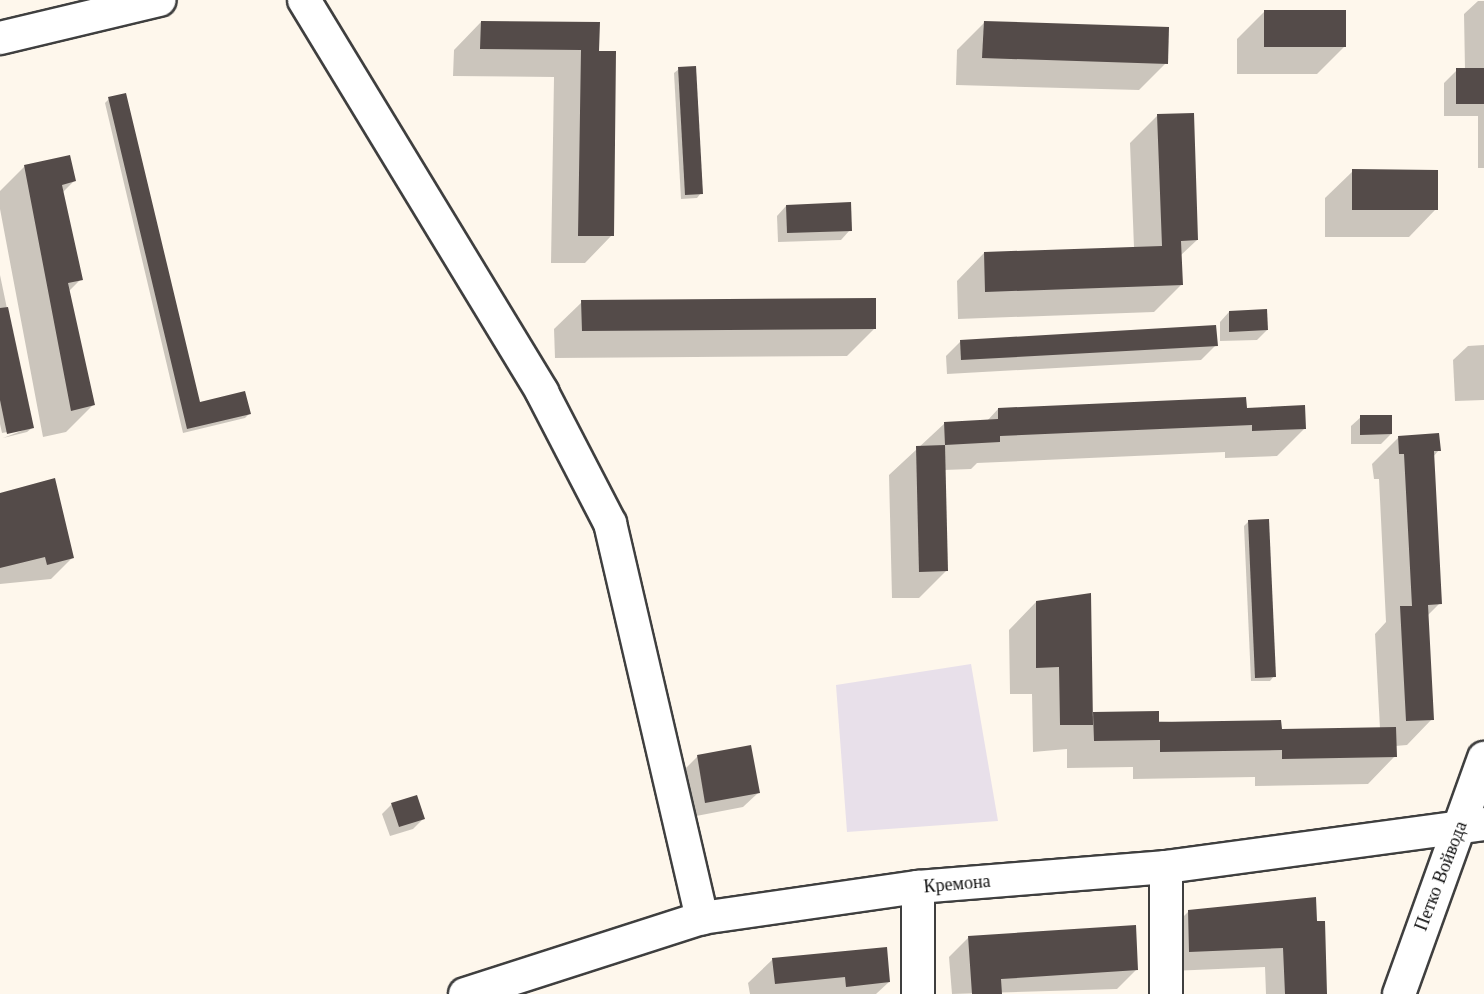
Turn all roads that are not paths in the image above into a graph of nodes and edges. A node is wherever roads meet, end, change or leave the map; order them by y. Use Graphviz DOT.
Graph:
graph roads {
  1 [pos="160,0"];
  2 [pos="304,0"];
  3 [pos="0,38"];
  4 [pos="1484,758"];
  5 [pos="1472,826"];
  6 [pos="1166,867"];
  7 [pos="918,887"];
  8 [pos="702,918"];
  9 [pos="551,981"];
  10 [pos="465,994"];
  11 [pos="918,994"];
  12 [pos="1166,994"];
  13 [pos="1399,994"];
  1 -- 3 [label="street"];
  2 -- 8 [label="street"];
  4 -- 5 [label="street, Петко Войвода"];
  5 -- 6 [label="street, Кремона"];
  5 -- 13 [label="street, Петко Войвода"];
  6 -- 7 [label="street, Кремона"];
  6 -- 12 [label="street"];
  7 -- 8 [label="street, Кремона"];
  7 -- 11 [label="street"];
  8 -- 9 [label="street, Кремона"];
  9 -- 10 [label="street, Кремона"];
}
